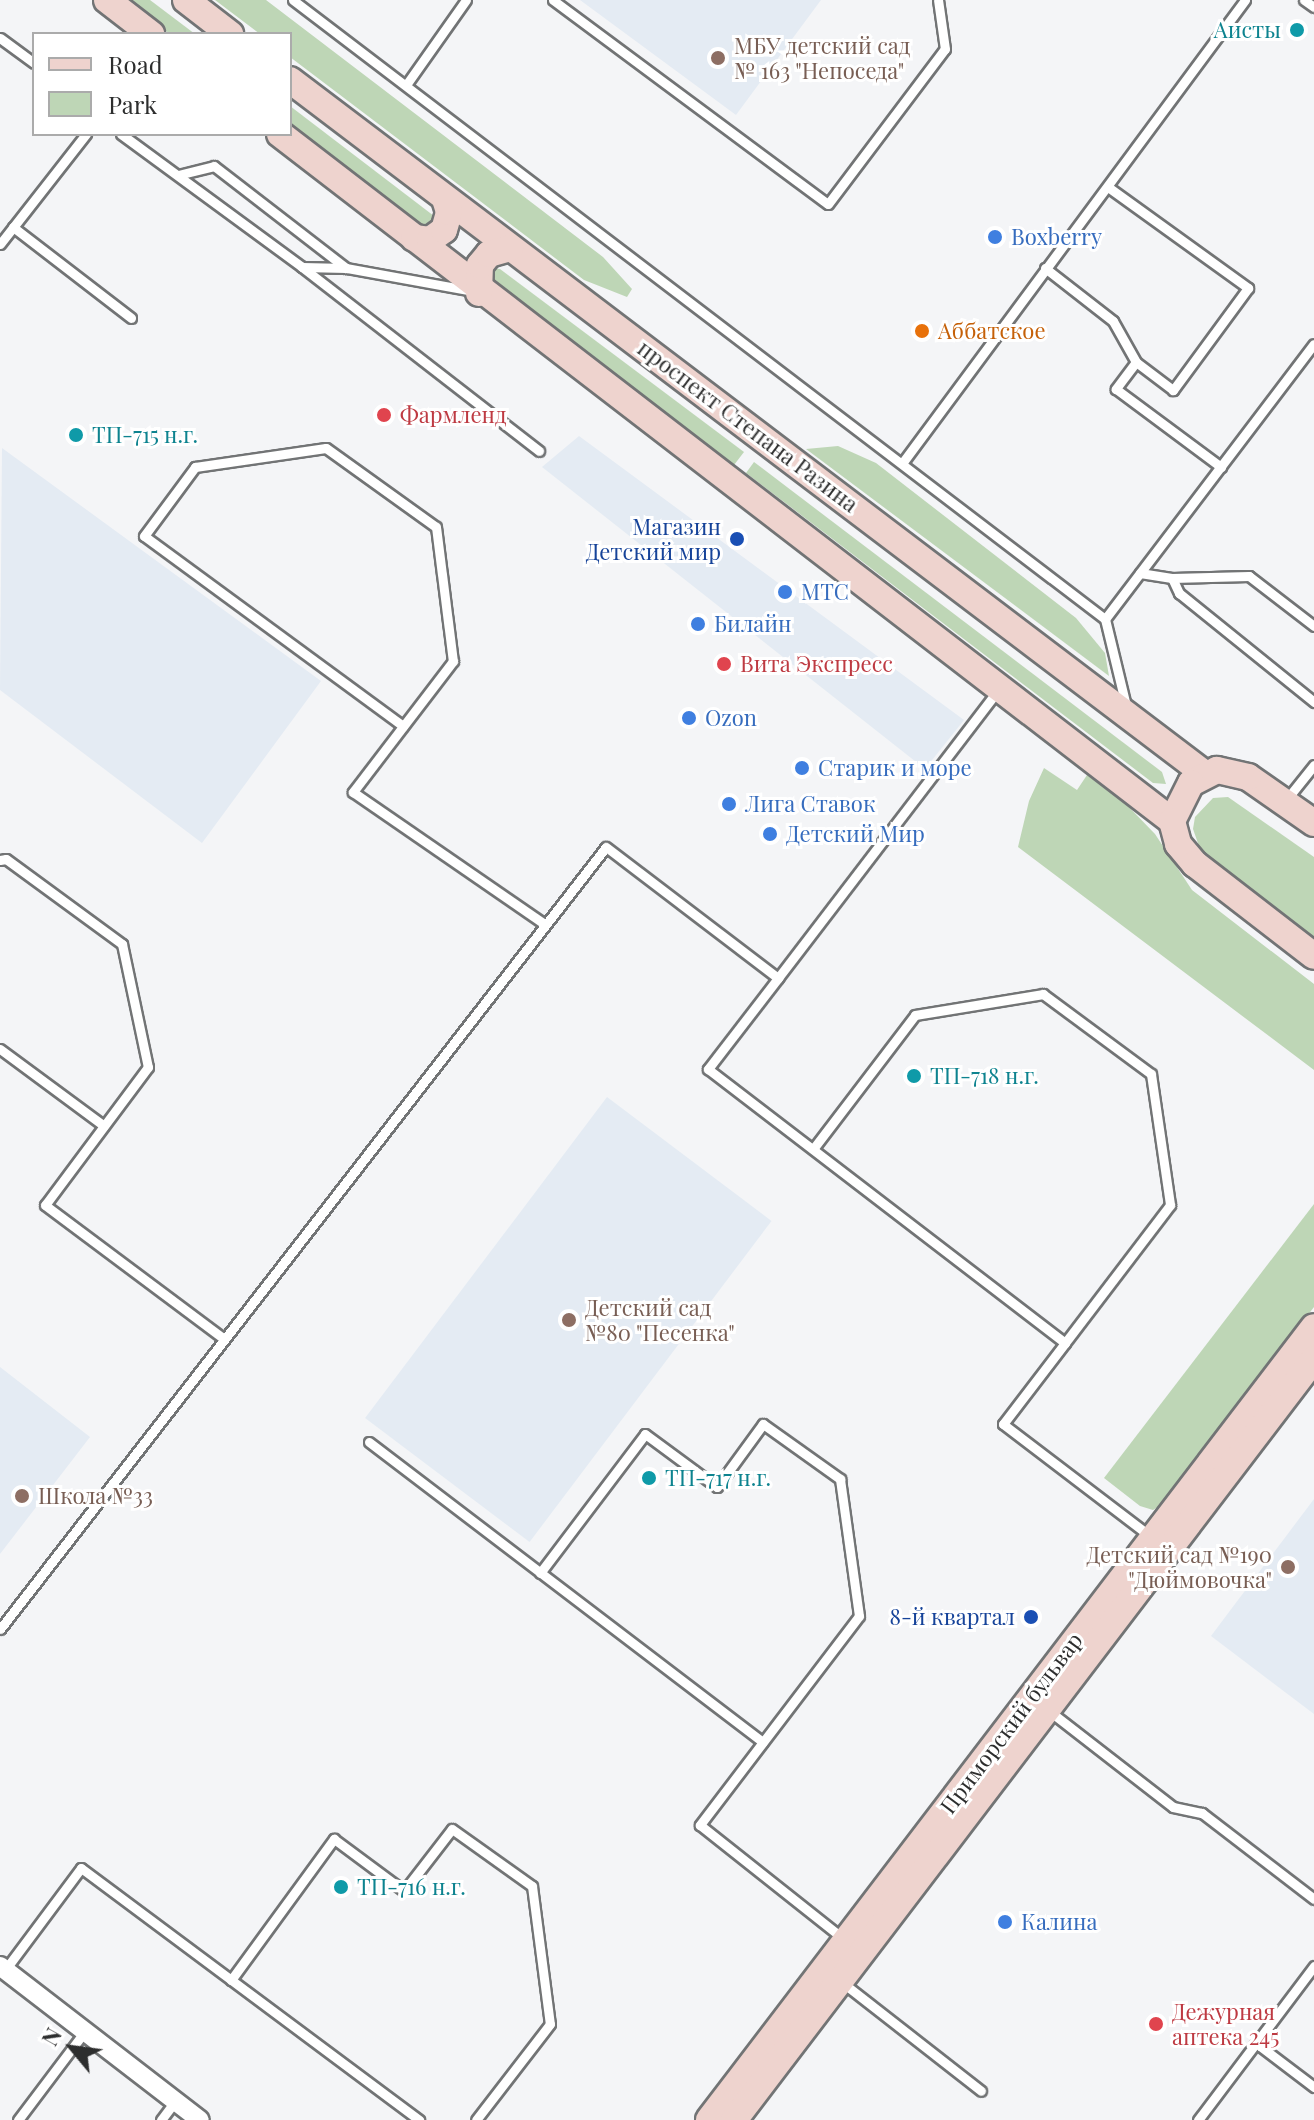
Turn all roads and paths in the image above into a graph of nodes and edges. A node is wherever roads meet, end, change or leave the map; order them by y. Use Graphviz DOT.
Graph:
graph roads {
  1 [pos="107,0"];
  2 [pos="186,0"];
  3 [pos="293,0"];
  4 [pos="466,0"];
  5 [pos="553,0"];
  6 [pos="938,0"];
  7 [pos="1245,0"];
  8 [pos="1304,0"];
  9 [pos="1314,7"];
  10 [pos="148,32"];
  11 [pos="227,32"];
  12 [pos="0,38"];
  13 [pos="32,62"];
  14 [pos="292,82"];
  15 [pos="406,85"];
  16 [pos="84,136"];
  17 [pos="124,136"];
  18 [pos="283,136"];
  19 [pos="178,175"];
  20 [pos="1108,187"];
  21 [pos="445,199"];
  22 [pos="13,227"];
  23 [pos="414,238"];
  24 [pos="0,244"];
  25 [pos="510,248"];
  26 [pos="302,267"];
  27 [pos="346,268"];
  28 [pos="1045,268"];
  29 [pos="479,293"];
  30 [pos="131,318"];
  31 [pos="1314,344"];
  32 [pos="1136,362"];
  33 [pos="539,451"];
  34 [pos="903,462"];
  35 [pos="1221,467"];
  36 [pos="1140,573"];
  37 [pos="1172,578"];
  38 [pos="1105,619"];
  39 [pos="1314,626"];
  40 [pos="998,690"];
  41 [pos="1314,702"];
  42 [pos="1129,717"];
  43 [pos="403,726"];
  44 [pos="1314,765"];
  45 [pos="1205,774"];
  46 [pos="1285,802"];
  47 [pos="1172,821"];
  48 [pos="1314,823"];
  49 [pos="0,860"];
  50 [pos="544,924"];
  51 [pos="1314,956"];
  52 [pos="778,978"];
  53 [pos="0,1049"];
  54 [pos="104,1126"];
  55 [pos="813,1149"];
  56 [pos="1314,1327"];
  57 [pos="223,1338"];
  58 [pos="1065,1343"];
  59 [pos="1314,1359"];
  60 [pos="369,1442"];
  61 [pos="1153,1538"];
  62 [pos="540,1573"];
  63 [pos="0,1629"];
  64 [pos="1047,1709"];
  65 [pos="763,1742"];
  66 [pos="1314,1899"];
  67 [pos="845,1940"];
  68 [pos="1314,1966"];
  69 [pos="2,1968"];
  70 [pos="231,1980"];
  71 [pos="840,1981"];
  72 [pos="85,2031"];
  73 [pos="1256,2043"];
  74 [pos="1314,2087"];
  75 [pos="981,2091"];
  76 [pos="176,2100"];
  77 [pos="18,2120"];
  78 [pos="161,2120"];
  79 [pos="200,2120"];
  80 [pos="419,2120"];
  81 [pos="476,2120"];
  82 [pos="709,2120"];
  83 [pos="734,2120"];
  84 [pos="1198,2120"];
  1 -- 10 [label="main road"];
  2 -- 11 [label="main road"];
  3 -- 15 [label="lane"];
  4 -- 15 [label="lane"];
  5 -- 6 [label="lane"];
  7 -- 20 [label="lane"];
  8 -- 9 [label="lane"];
  12 -- 13 [label="lane"];
  14 -- 21 [label="main road, проспект Степана Разина"];
  15 -- 34 [label="lane"];
  16 -- 22 [label="lane"];
  17 -- 19 [label="lane"];
  18 -- 23 [label="main road"];
  19 -- 26 [label="lane"];
  19 -- 27 [label="lane"];
  20 -- 28 [label="lane"];
  20 -- 32 [label="lane"];
  21 -- 23 [label="main road"];
  21 -- 25 [label="main road, проспект Степана Разина"];
  22 -- 24 [label="lane"];
  22 -- 30 [label="lane"];
  23 -- 29 [label="main road"];
  25 -- 29 [label="main road"];
  25 -- 42 [label="main road, проспект Степана Разина"];
  26 -- 27 [label="lane"];
  26 -- 33 [label="lane"];
  27 -- 29 [label="lane"];
  28 -- 32 [label="lane"];
  28 -- 34 [label="lane"];
  29 -- 40 [label="main road"];
  31 -- 35 [label="lane"];
  32 -- 35 [label="lane"];
  34 -- 38 [label="lane"];
  35 -- 36 [label="lane"];
  36 -- 37 [label="lane"];
  36 -- 38 [label="lane"];
  37 -- 39 [label="lane"];
  37 -- 41 [label="lane"];
  38 -- 42 [label="lane"];
  40 -- 47 [label="main road"];
  40 -- 52 [label="lane"];
  42 -- 45 [label="main road, проспект Степана Разина"];
  43 -- 43 [label="lane"];
  43 -- 50 [label="lane"];
  44 -- 46 [label="lane"];
  45 -- 46 [label="main road"];
  45 -- 47 [label="main road"];
  46 -- 48 [label="main road"];
  47 -- 51 [label="main road"];
  49 -- 54 [label="lane"];
  50 -- 52 [label="lane"];
  50 -- 57 [label="lane"];
  52 -- 55 [label="lane"];
  53 -- 54 [label="lane"];
  54 -- 57 [label="lane"];
  55 -- 58 [label="lane"];
  55 -- 58 [label="lane"];
  56 -- 61 [label="main road, Приморский бульвар"];
  57 -- 63 [label="lane"];
  58 -- 61 [label="lane"];
  59 -- 64 [label="main road"];
  60 -- 62 [label="lane"];
  61 -- 67 [label="main road, Приморский бульвар"];
  62 -- 65 [label="lane"];
  62 -- 65 [label="lane"];
  64 -- 66 [label="lane"];
  64 -- 71 [label="main road"];
  65 -- 67 [label="lane"];
  67 -- 82 [label="main road, Приморский бульвар"];
  68 -- 73 [label="lane"];
  69 -- 70 [label="lane"];
  69 -- 72 [label="street"];
  70 -- 80 [label="lane"];
  70 -- 81 [label="lane"];
  71 -- 75 [label="lane"];
  71 -- 83 [label="main road"];
  72 -- 76 [label="street"];
  72 -- 77 [label="lane"];
  73 -- 74 [label="lane"];
  73 -- 84 [label="lane"];
  76 -- 78 [label="lane"];
  76 -- 79 [label="street"];
}
